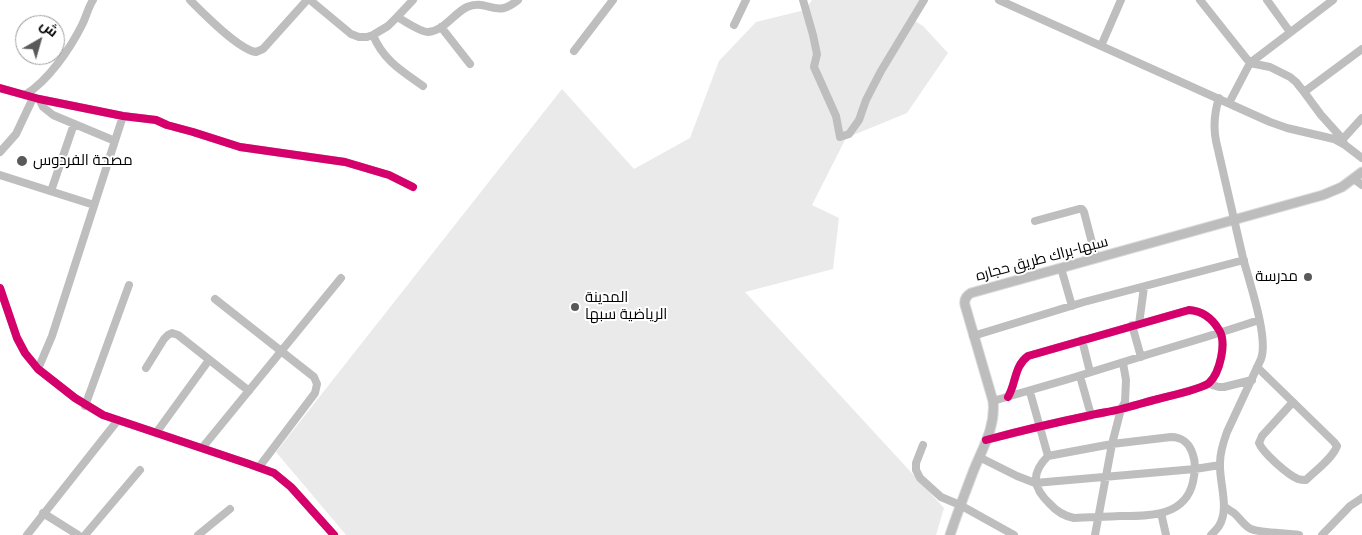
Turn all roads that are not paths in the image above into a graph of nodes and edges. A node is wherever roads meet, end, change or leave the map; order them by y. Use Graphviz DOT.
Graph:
graph roads {
  1 [pos="93,0"];
  2 [pos="190,0"];
  3 [pos="309,0"];
  4 [pos="413,0"];
  5 [pos="518,0"];
  6 [pos="613,0"];
  7 [pos="746,0"];
  8 [pos="803,0"];
  9 [pos="924,0"];
  10 [pos="999,0"];
  11 [pos="1121,0"];
  12 [pos="1200,0"];
  13 [pos="1268,0"];
  14 [pos="1333,0"];
  15 [pos="477,2"];
  16 [pos="397,17"];
  17 [pos="734,25"];
  18 [pos="441,27"];
  19 [pos="1290,32"];
  20 [pos="373,35"];
  21 [pos="1101,46"];
  22 [pos="1362,49"];
  23 [pos="574,51"];
  24 [pos="1250,62"];
  25 [pos="470,64"];
  26 [pos="423,86"];
  27 [pos="0,88"];
  28 [pos="1304,92"];
  29 [pos="25,95"];
  30 [pos="36,98"];
  31 [pos="1218,98"];
  32 [pos="1229,103"];
  33 [pos="123,116"];
  34 [pos="1362,118"];
  35 [pos="74,124"];
  36 [pos="115,141"];
  37 [pos="1344,142"];
  38 [pos="0,152"];
  39 [pos="1362,158"];
  40 [pos="1362,172"];
  41 [pos="0,175"];
  42 [pos="1354,179"];
  43 [pos="1362,185"];
  44 [pos="413,187"];
  45 [pos="51,191"];
  46 [pos="94,205"];
  47 [pos="1234,219"];
  48 [pos="1035,221"];
  49 [pos="1096,258"];
  50 [pos="1244,260"];
  51 [pos="1062,268"];
  52 [pos="341,278"];
  53 [pos="128,285"];
  54 [pos="1144,287"];
  55 [pos="0,288"];
  56 [pos="215,299"];
  57 [pos="1072,306"];
  58 [pos="1259,320"];
  59 [pos="1136,324"];
  60 [pos="1222,333"];
  61 [pos="973,336"];
  62 [pos="1082,340"];
  63 [pos="281,351"];
  64 [pos="1141,357"];
  65 [pos="208,360"];
  66 [pos="1122,363"];
  67 [pos="146,368"];
  68 [pos="1257,368"];
  69 [pos="38,369"];
  70 [pos="1090,372"];
  71 [pos="1080,376"];
  72 [pos="1252,380"];
  73 [pos="1209,384"];
  74 [pos="248,391"];
  75 [pos="1030,392"];
  76 [pos="1008,397"];
  77 [pos="993,401"];
  78 [pos="1293,402"];
  79 [pos="86,406"];
  80 [pos="1121,409"];
  81 [pos="1091,415"];
  82 [pos="118,420"];
  83 [pos="1040,426"];
  84 [pos="156,433"];
  85 [pos="986,440"];
  86 [pos="1112,444"];
  87 [pos="923,445"];
  88 [pos="202,448"];
  89 [pos="1048,456"];
  90 [pos="979,457"];
  91 [pos="1220,465"];
  92 [pos="259,467"];
  93 [pos="1195,469"];
  94 [pos="140,470"];
  95 [pos="1107,476"];
  96 [pos="1036,483"];
  97 [pos="1362,498"];
  98 [pos="960,505"];
  99 [pos="1224,506"];
  100 [pos="230,509"];
  101 [pos="43,513"];
  102 [pos="1161,513"];
  103 [pos="1099,517"];
  104 [pos="26,535"];
  105 [pos="78,535"];
  106 [pos="85,535"];
  107 [pos="198,535"];
  108 [pos="334,535"];
  109 [pos="950,535"];
  110 [pos="1014,535"];
  111 [pos="1095,535"];
  112 [pos="1166,535"];
  113 [pos="1211,535"];
  114 [pos="1297,535"];
  115 [pos="1322,535"];
  1 -- 29 [label="street"];
  2 -- 3 [label="street"];
  3 -- 20 [label="street"];
  4 -- 16 [label="street"];
  5 -- 15 [label="street"];
  6 -- 23 [label="street"];
  7 -- 17 [label="street"];
  8 -- 9 [label="street"];
  10 -- 21 [label="street"];
  11 -- 21 [label="street"];
  12 -- 24 [label="street"];
  13 -- 19 [label="street"];
  14 -- 19 [label="street"];
  15 -- 18 [label="street"];
  16 -- 18 [label="street"];
  16 -- 20 [label="street"];
  18 -- 25 [label="street"];
  19 -- 24 [label="street"];
  20 -- 26 [label="street"];
  21 -- 31 [label="street"];
  22 -- 28 [label="street"];
  24 -- 28 [label="street"];
  24 -- 32 [label="street"];
  27 -- 29 [label="street"];
  28 -- 37 [label="street"];
  29 -- 30 [label="street"];
  30 -- 33 [label="street"];
  30 -- 35 [label="street"];
  30 -- 38 [label="street"];
  31 -- 32 [label="street"];
  31 -- 47 [label="street"];
  32 -- 37 [label="street"];
  33 -- 36 [label="street"];
  33 -- 44 [label="street"];
  34 -- 37 [label="street"];
  35 -- 36 [label="street"];
  35 -- 45 [label="street"];
  36 -- 46 [label="street"];
  37 -- 39 [label="street"];
  40 -- 42 [label="main road, سبها-براك طريق حجاره"];
  41 -- 45 [label="street"];
  42 -- 43 [label="street"];
  42 -- 47 [label="main road, سبها-براك طريق حجاره"];
  45 -- 46 [label="street"];
  46 -- 69 [label="street"];
  47 -- 49 [label="main road, سبها-براك طريق حجاره"];
  47 -- 50 [label="street"];
  48 -- 49 [label="street"];
  49 -- 51 [label="main road, سبها-براك طريق حجاره"];
  50 -- 54 [label="street"];
  50 -- 58 [label="street"];
  51 -- 57 [label="street"];
  51 -- 61 [label="main road, سبها-براك طريق حجاره"];
  52 -- 63 [label="street"];
  53 -- 79 [label="street"];
  54 -- 57 [label="street"];
  54 -- 59 [label="street"];
  55 -- 69 [label="street"];
  56 -- 63 [label="street"];
  57 -- 61 [label="street"];
  58 -- 60 [label="street"];
  58 -- 68 [label="street"];
  59 -- 60 [label="street"];
  59 -- 62 [label="street"];
  59 -- 64 [label="street"];
  60 -- 64 [label="street"];
  60 -- 73 [label="street"];
  61 -- 77 [label="main road, سبها-براك طريق حجاره"];
  62 -- 70 [label="street"];
  62 -- 76 [label="street"];
  63 -- 74 [label="street"];
  63 -- 92 [label="street"];
  64 -- 66 [label="street"];
  65 -- 67 [label="street"];
  65 -- 74 [label="street"];
  65 -- 84 [label="street"];
  66 -- 70 [label="street"];
  66 -- 80 [label="street"];
  68 -- 72 [label="street"];
  68 -- 78 [label="street"];
  69 -- 79 [label="street"];
  70 -- 71 [label="street"];
  71 -- 75 [label="street"];
  71 -- 81 [label="street"];
  72 -- 73 [label="street"];
  72 -- 91 [label="street"];
  73 -- 80 [label="street"];
  74 -- 88 [label="street"];
  75 -- 76 [label="street"];
  75 -- 83 [label="street"];
  76 -- 77 [label="street"];
  77 -- 85 [label="main road, سبها-براك طريق حجاره"];
  78 -- 78 [label="street"];
  79 -- 82 [label="street"];
  80 -- 81 [label="street"];
  80 -- 86 [label="street"];
  81 -- 83 [label="street"];
  82 -- 84 [label="street"];
  82 -- 101 [label="street"];
  83 -- 85 [label="street"];
  83 -- 89 [label="street"];
  84 -- 88 [label="street"];
  85 -- 90 [label="main road, سبها-براك طريق حجاره"];
  86 -- 89 [label="street"];
  86 -- 93 [label="street"];
  86 -- 95 [label="street"];
  87 -- 98 [label="street"];
  88 -- 92 [label="street"];
  89 -- 96 [label="street"];
  90 -- 96 [label="street"];
  90 -- 98 [label="main road, سبها-براك طريق حجاره"];
  91 -- 93 [label="street"];
  91 -- 99 [label="street"];
  92 -- 108 [label="street"];
  93 -- 95 [label="street"];
  93 -- 102 [label="street"];
  94 -- 106 [label="street"];
  95 -- 96 [label="street"];
  95 -- 103 [label="street"];
  96 -- 103 [label="street"];
  97 -- 115 [label="street"];
  98 -- 109 [label="main road, سبها-براك طريق حجاره"];
  98 -- 110 [label="street"];
  99 -- 113 [label="street"];
  99 -- 114 [label="street"];
  100 -- 107 [label="street"];
  101 -- 104 [label="street"];
  101 -- 105 [label="street"];
  102 -- 103 [label="street"];
  102 -- 112 [label="street"];
  103 -- 111 [label="street"];
}
